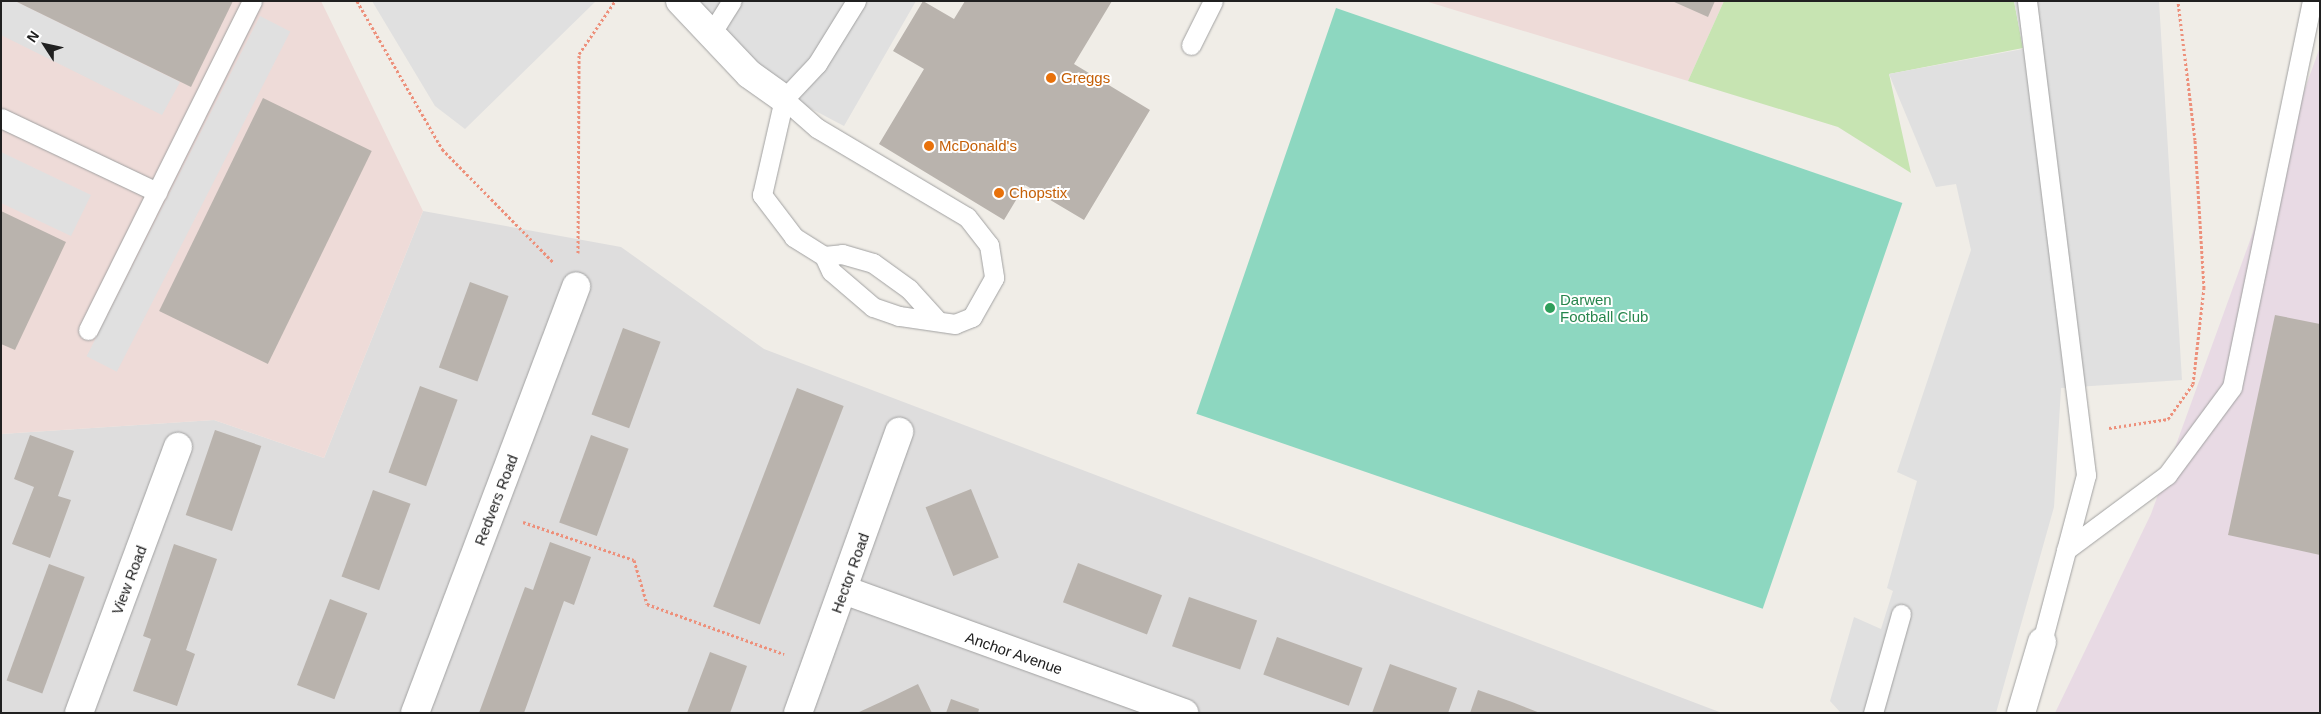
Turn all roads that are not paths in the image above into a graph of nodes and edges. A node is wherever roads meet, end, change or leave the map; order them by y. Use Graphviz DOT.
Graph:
graph roads {
  1 [pos="252,1"];
  2 [pos="680,1"];
  3 [pos="732,1"];
  4 [pos="856,1"];
  5 [pos="1213,1"];
  6 [pos="2027,1"];
  7 [pos="2312,1"];
  8 [pos="711,34"];
  9 [pos="1191,45"];
  10 [pos="784,100"];
  11 [pos="1,118"];
  12 [pos="157,192"];
  13 [pos="824,256"];
  14 [pos="576,286"];
  15 [pos="936,319"];
  16 [pos="88,330"];
  17 [pos="899,432"];
  18 [pos="178,446"];
  19 [pos="2066,550"];
  20 [pos="844,590"];
  21 [pos="1901,614"];
  22 [pos="2042,642"];
  23 [pos="79,713"];
  24 [pos="415,713"];
  25 [pos="798,713"];
  26 [pos="1183,713"];
  27 [pos="1873,713"];
  28 [pos="2021,713"];
  1 -- 12 [label="lane"];
  2 -- 8 [label="street"];
  3 -- 8 [label="lane"];
  4 -- 10 [label="lane"];
  5 -- 9 [label="lane"];
  6 -- 19 [label="lane"];
  7 -- 19 [label="lane"];
  8 -- 10 [label="street"];
  10 -- 13 [label="lane"];
  10 -- 15 [label="lane"];
  11 -- 12 [label="lane"];
  12 -- 16 [label="lane"];
  13 -- 15 [label="lane"];
  13 -- 15 [label="lane"];
  14 -- 24 [label="street, Redvers Road"];
  17 -- 20 [label="street, Hector Road"];
  18 -- 23 [label="street, View Road"];
  19 -- 22 [label="lane"];
  20 -- 25 [label="street, Hector Road"];
  20 -- 26 [label="street, Anchor Avenue"];
  21 -- 27 [label="lane"];
  22 -- 28 [label="street"];
}
